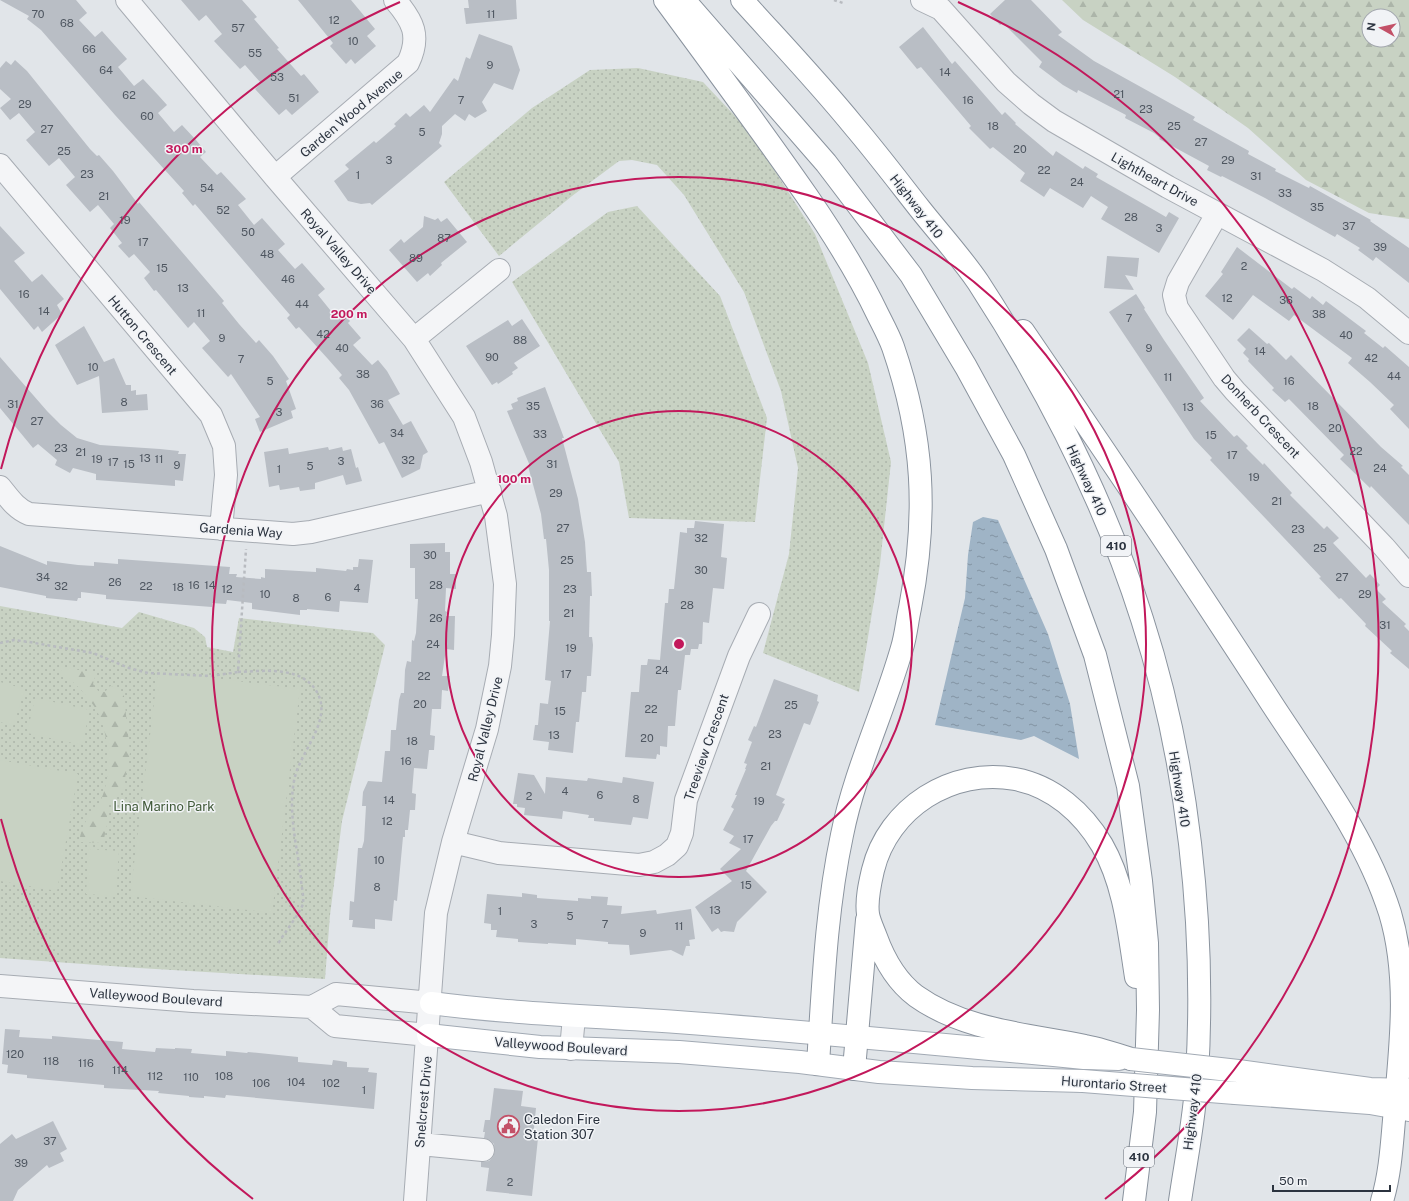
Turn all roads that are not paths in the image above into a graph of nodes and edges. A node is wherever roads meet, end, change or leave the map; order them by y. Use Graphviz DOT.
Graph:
graph roads {
  1 [pos="127,0"];
  2 [pos="395,0"];
  3 [pos="665,0"];
  4 [pos="684,0"];
  5 [pos="742,0"];
  6 [pos="922,0"];
  7 [pos="0,165"];
  8 [pos="275,177"];
  9 [pos="1217,214"];
  10 [pos="499,270"];
  11 [pos="977,280"];
  12 [pos="1409,333"];
  13 [pos="414,339"];
  14 [pos="0,487"];
  15 [pos="490,492"];
  16 [pos="221,529"];
  17 [pos="1409,576"];
  18 [pos="759,614"];
  19 [pos="453,842"];
  20 [pos="868,914"];
  21 [pos="0,986"];
  22 [pos="431,1003"];
  23 [pos="312,1007"];
  24 [pos="574,1017"];
  25 [pos="820,1033"];
  26 [pos="428,1035"];
  27 [pos="857,1036"];
  28 [pos="571,1049"];
  29 [pos="1085,1052"];
  30 [pos="818,1064"];
  31 [pos="854,1068"];
  32 [pos="1403,1099"];
  33 [pos="1145,1112"];
  34 [pos="420,1144"];
  35 [pos="483,1150"];
  36 [pos="415,1201"];
  37 [pos="1134,1201"];
  38 [pos="1180,1201"];
  39 [pos="1382,1201"];
  1 -- 8 [label="street, Royal Valley Drive"];
  2 -- 8 [label="street, Garden Wood Avenue"];
  3 -- 25 [label="main road"];
  4 -- 33 [label="main road, 410"];
  5 -- 11 [label="main road, Highway 410 / 410"];
  6 -- 9 [label="street, Lightheart Drive"];
  7 -- 16 [label="street, Hutton Crescent"];
  8 -- 13 [label="street, Royal Valley Drive"];
  9 -- 12 [label="street, Lightheart Drive"];
  9 -- 17 [label="street, Donherb Crescent"];
  10 -- 13 [label="street"];
  11 -- 32 [label="main road"];
  11 -- 38 [label="main road, Highway 410 / 410"];
  13 -- 15 [label="street, Royal Valley Drive"];
  14 -- 16 [label="street, Gardenia Way"];
  15 -- 16 [label="street, Gardenia Way"];
  15 -- 19 [label="street, Royal Valley Drive"];
  18 -- 19 [label="street, Treeview Crescent"];
  19 -- 22 [label="street, Royal Valley Drive"];
  20 -- 27 [label="main road"];
  20 -- 29 [label="main road"];
  20 -- 33 [label="main road"];
  21 -- 23 [label="street, Valleywood Boulevard"];
  22 -- 23 [label="street"];
  22 -- 24 [label="main road"];
  22 -- 26 [label="street, Snelcrest Drive"];
  23 -- 26 [label="street, Valleywood Boulevard"];
  24 -- 25 [label="main road"];
  24 -- 28 [label="street"];
  25 -- 27 [label="main road, Hurontario Street"];
  25 -- 30 [label="main road"];
  26 -- 28 [label="main road, Valleywood Boulevard"];
  26 -- 34 [label="street, Snelcrest Drive"];
  27 -- 29 [label="main road, Hurontario Street"];
  27 -- 31 [label="main road"];
  28 -- 30 [label="main road, Valleywood Boulevard"];
  29 -- 32 [label="main road, Hurontario Street, bridge"];
  30 -- 31 [label="main road, Hurontario Street"];
  31 -- 32 [label="main road, Hurontario Street, bridge"];
  32 -- 39 [label="main road"];
  33 -- 37 [label="main road, 410"];
  34 -- 35 [label="street"];
  34 -- 36 [label="street, Snelcrest Drive"];
}
